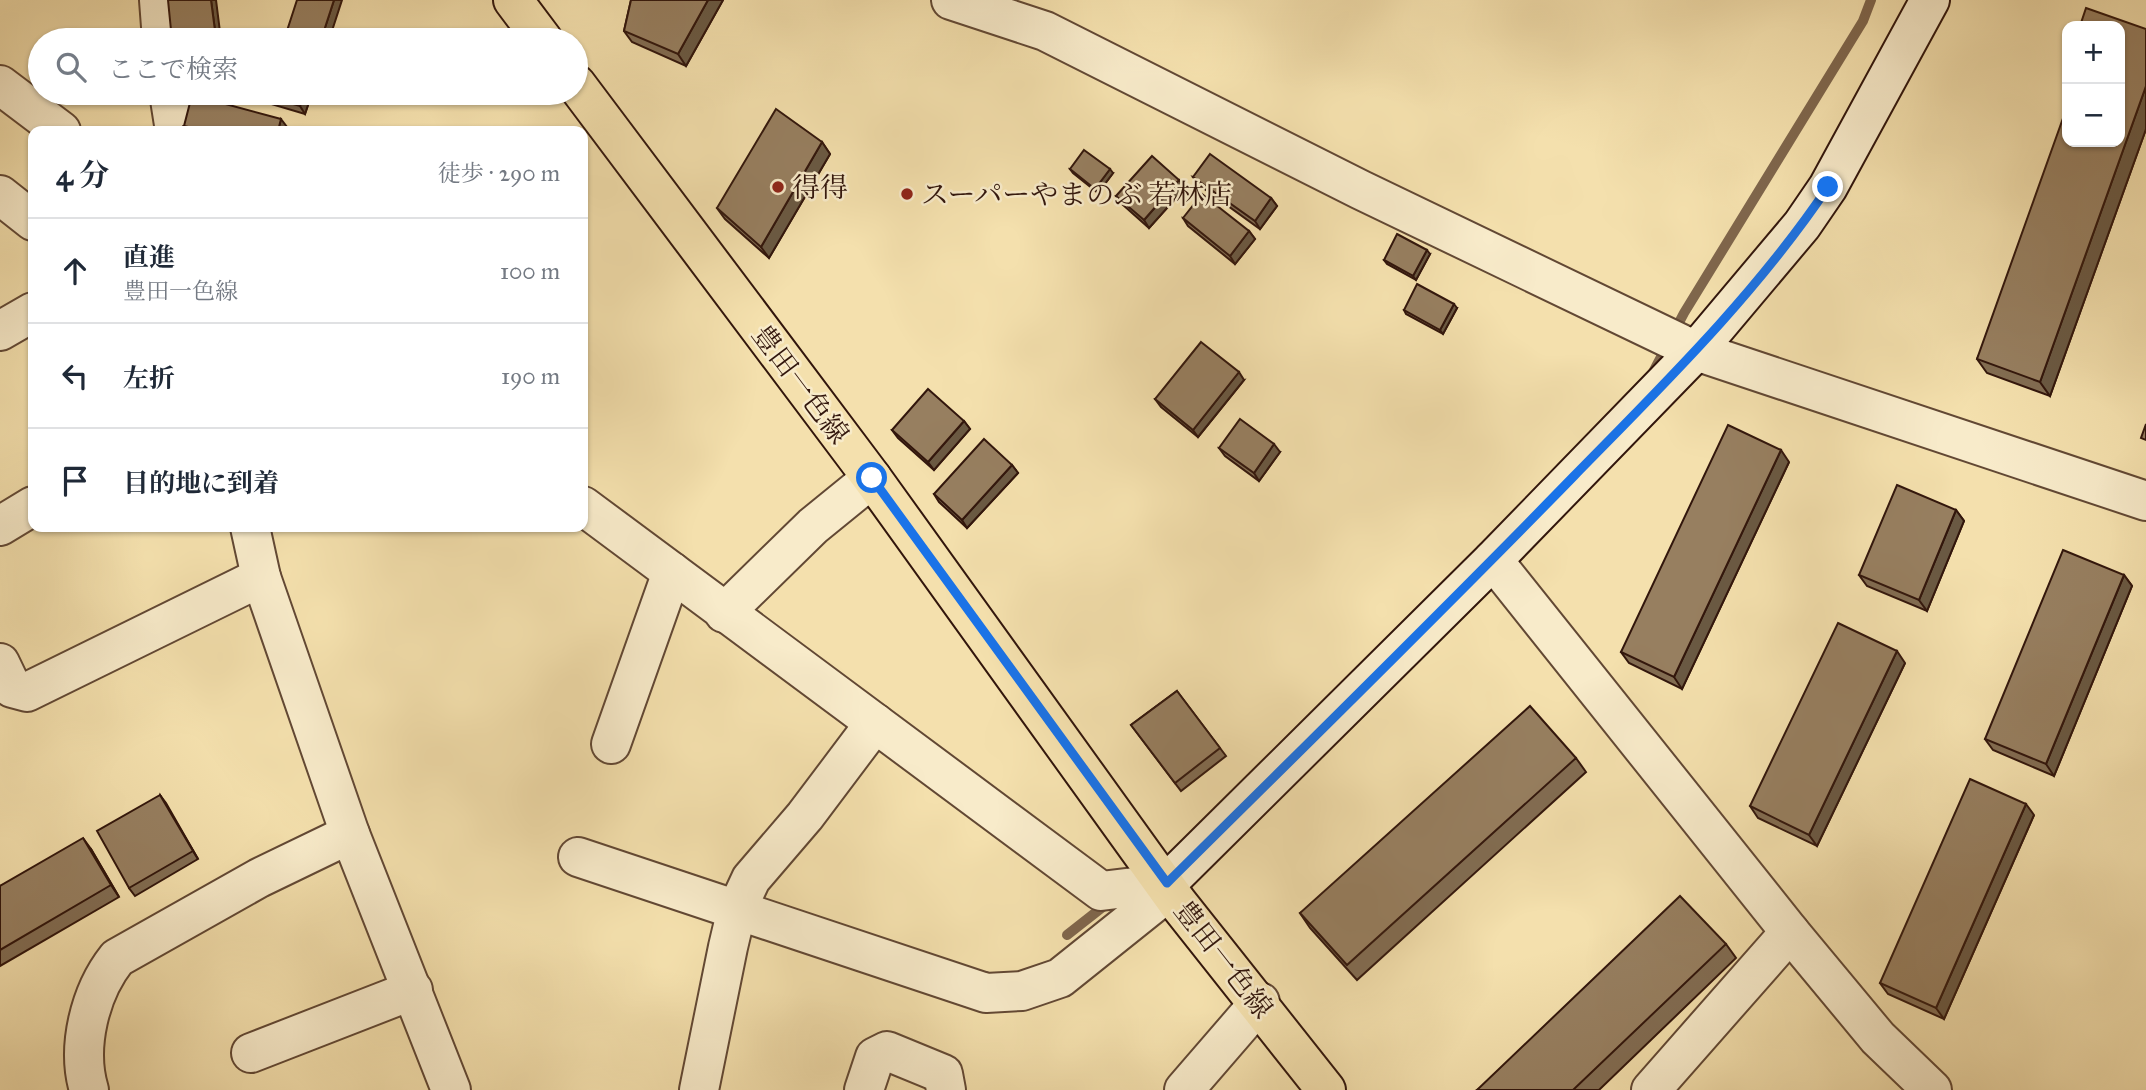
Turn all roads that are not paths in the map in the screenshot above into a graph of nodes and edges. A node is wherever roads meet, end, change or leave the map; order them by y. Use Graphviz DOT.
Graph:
graph roads {
  1 [pos="159,0"];
  2 [pos="513,0"];
  3 [pos="951,0"];
  4 [pos="1930,0"];
  5 [pos="161,28"];
  6 [pos="534,28"];
  7 [pos="0,85"];
  8 [pos="588,100"];
  9 [pos="171,105"];
  10 [pos="54,126"];
  11 [pos="174,126"];
  12 [pos="0,195"];
  13 [pos="28,217"];
  14 [pos="28,315"];
  15 [pos="0,331"];
  16 [pos="1696,351"];
  17 [pos="872,478"];
  18 [pos="2146,501"];
  19 [pos="28,509"];
  20 [pos="588,510"];
  21 [pos="0,526"];
  22 [pos="251,532"];
  23 [pos="1493,560"];
  24 [pos="672,572"];
  25 [pos="261,577"];
  26 [pos="724,613"];
  27 [pos="0,663"];
  28 [pos="875,723"];
  29 [pos="611,744"];
  30 [pos="350,834"];
  31 [pos="578,857"];
  32 [pos="1168,887"];
  33 [pos="737,909"];
  34 [pos="1790,932"];
  35 [pos="413,990"];
  36 [pos="1260,1002"];
  37 [pos="251,1053"];
  38 [pos="89,1090"];
  39 [pos="451,1090"];
  40 [pos="699,1090"];
  41 [pos="864,1090"];
  42 [pos="946,1090"];
  43 [pos="1184,1090"];
  44 [pos="1326,1090"];
  45 [pos="1651,1090"];
  46 [pos="1932,1090"];
  1 -- 5 [label="street"];
  2 -- 6 [label="main road"];
  3 -- 16 [label="street"];
  4 -- 16 [label="street"];
  7 -- 10 [label="street"];
  8 -- 17 [label="main road, 豊田一色線"];
  9 -- 11 [label="street"];
  12 -- 13 [label="street"];
  14 -- 15 [label="street"];
  16 -- 18 [label="street"];
  16 -- 23 [label="street"];
  17 -- 26 [label="street"];
  17 -- 32 [label="main road, 豊田一色線"];
  19 -- 21 [label="street"];
  20 -- 24 [label="street"];
  22 -- 25 [label="street"];
  23 -- 32 [label="street"];
  23 -- 34 [label="street"];
  24 -- 26 [label="street"];
  24 -- 29 [label="street"];
  25 -- 27 [label="street"];
  25 -- 30 [label="street"];
  26 -- 28 [label="street"];
  28 -- 32 [label="street"];
  28 -- 33 [label="street"];
  30 -- 35 [label="street"];
  30 -- 38 [label="street"];
  31 -- 33 [label="street"];
  32 -- 33 [label="street"];
  32 -- 36 [label="main road, 豊田一色線"];
  33 -- 40 [label="street"];
  34 -- 45 [label="street"];
  34 -- 46 [label="street"];
  35 -- 37 [label="street"];
  35 -- 39 [label="street"];
  36 -- 43 [label="street"];
  36 -- 44 [label="main road, 豊田一色線"];
  41 -- 42 [label="street"];
}
